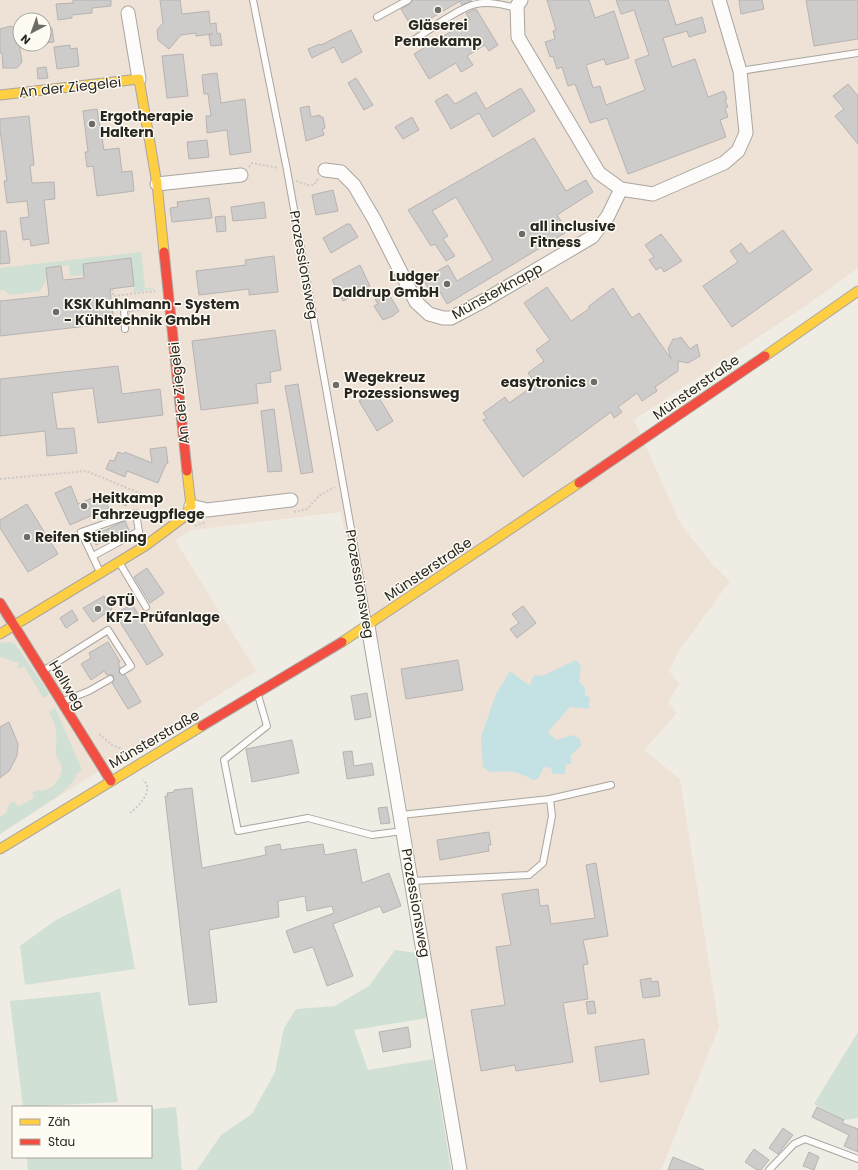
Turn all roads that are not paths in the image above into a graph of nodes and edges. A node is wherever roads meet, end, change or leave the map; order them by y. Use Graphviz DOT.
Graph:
graph roads {
  1 [pos="252,0"];
  2 [pos="408,0"];
  3 [pos="719,0"];
  4 [pos="519,4"];
  5 [pos="128,13"];
  6 [pos="377,17"];
  7 [pos="411,42"];
  8 [pos="858,53"];
  9 [pos="740,71"];
  10 [pos="139,79"];
  11 [pos="0,95"];
  12 [pos="325,170"];
  13 [pos="241,175"];
  14 [pos="157,184"];
  15 [pos="621,189"];
  16 [pos="858,291"];
  17 [pos="169,304"];
  18 [pos="125,329"];
  19 [pos="290,500"];
  20 [pos="191,506"];
  21 [pos="139,531"];
  22 [pos="142,548"];
  23 [pos="93,556"];
  24 [pos="119,561"];
  25 [pos="100,572"];
  26 [pos="0,603"];
  27 [pos="146,607"];
  28 [pos="14,625"];
  29 [pos="368,626"];
  30 [pos="0,634"];
  31 [pos="123,671"];
  32 [pos="42,672"];
  33 [pos="110,679"];
  34 [pos="258,693"];
  35 [pos="61,703"];
  36 [pos="111,780"];
  37 [pos="611,785"];
  38 [pos="550,799"];
  39 [pos="401,815"];
  40 [pos="404,831"];
  41 [pos="0,848"];
  42 [pos="412,881"];
  43 [pos="858,1159"];
  44 [pos="460,1170"];
  45 [pos="770,1170"];
  1 -- 29 [label="lane, Prozessionsweg"];
  2 -- 6 [label="lane"];
  3 -- 9 [label="street"];
  4 -- 7 [label="lane"];
  4 -- 15 [label="street"];
  5 -- 10 [label="street, An der Ziegelei"];
  8 -- 9 [label="lane"];
  9 -- 15 [label="street"];
  10 -- 11 [label="street, An der Ziegelei"];
  10 -- 14 [label="street, An der Ziegelei"];
  12 -- 15 [label="street, Münsterknapp"];
  13 -- 14 [label="street"];
  14 -- 17 [label="street, An der Ziegelei"];
  16 -- 29 [label="street, Münsterstraße"];
  17 -- 18 [label="lane"];
  17 -- 20 [label="street, An der Ziegelei"];
  19 -- 20 [label="street"];
  20 -- 22 [label="street"];
  21 -- 22 [label="lane"];
  21 -- 23 [label="lane"];
  21 -- 23 [label="lane"];
  22 -- 24 [label="street"];
  23 -- 25 [label="lane"];
  24 -- 25 [label="street"];
  24 -- 27 [label="lane"];
  25 -- 28 [label="street"];
  26 -- 28 [label="street, Hellweg"];
  28 -- 30 [label="street"];
  28 -- 32 [label="street, Hellweg"];
  29 -- 34 [label="street, Münsterstraße"];
  29 -- 39 [label="street, Prozessionsweg"];
  31 -- 32 [label="lane"];
  32 -- 35 [label="street, Hellweg"];
  33 -- 35 [label="lane"];
  34 -- 36 [label="street, Münsterstraße"];
  34 -- 40 [label="lane"];
  35 -- 36 [label="street, Hellweg"];
  36 -- 41 [label="street, Münsterstraße"];
  37 -- 38 [label="lane"];
  38 -- 39 [label="lane"];
  38 -- 42 [label="lane"];
  39 -- 40 [label="street, Prozessionsweg"];
  40 -- 42 [label="street, Prozessionsweg"];
  42 -- 44 [label="street, Prozessionsweg"];
  43 -- 45 [label="lane"];
}
